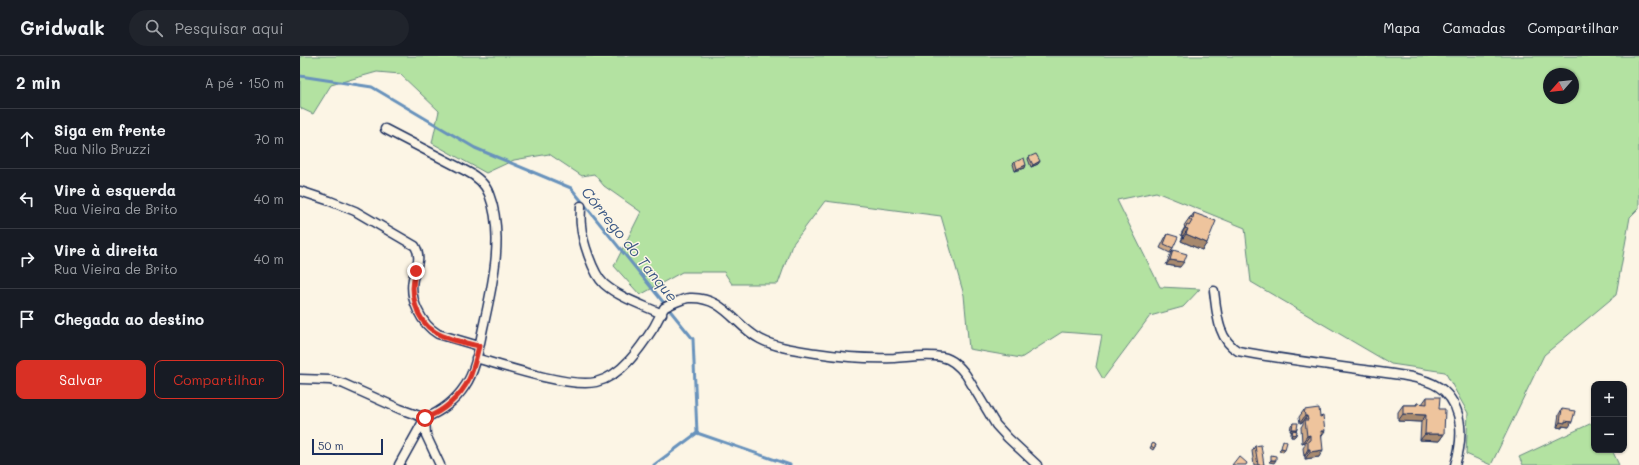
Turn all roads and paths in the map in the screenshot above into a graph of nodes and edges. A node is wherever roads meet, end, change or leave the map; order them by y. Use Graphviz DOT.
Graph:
graph roads {
  1 [pos="385,129"];
  2 [pos="300,192"];
  3 [pos="581,206"];
  4 [pos="1214,291"];
  5 [pos="663,311"];
  6 [pos="479,346"];
  7 [pos="476,358"];
  8 [pos="300,379"];
  9 [pos="425,418"];
  10 [pos="399,465"];
  11 [pos="440,465"];
  12 [pos="1038,465"];
  13 [pos="1455,465"];
  1 -- 6 [label="street"];
  2 -- 6 [label="street"];
  3 -- 5 [label="street"];
  4 -- 13 [label="street"];
  5 -- 7 [label="street"];
  5 -- 12 [label="street"];
  6 -- 7 [label="street"];
  7 -- 9 [label="street"];
  8 -- 9 [label="street"];
  9 -- 10 [label="street"];
  9 -- 11 [label="street"];
}
